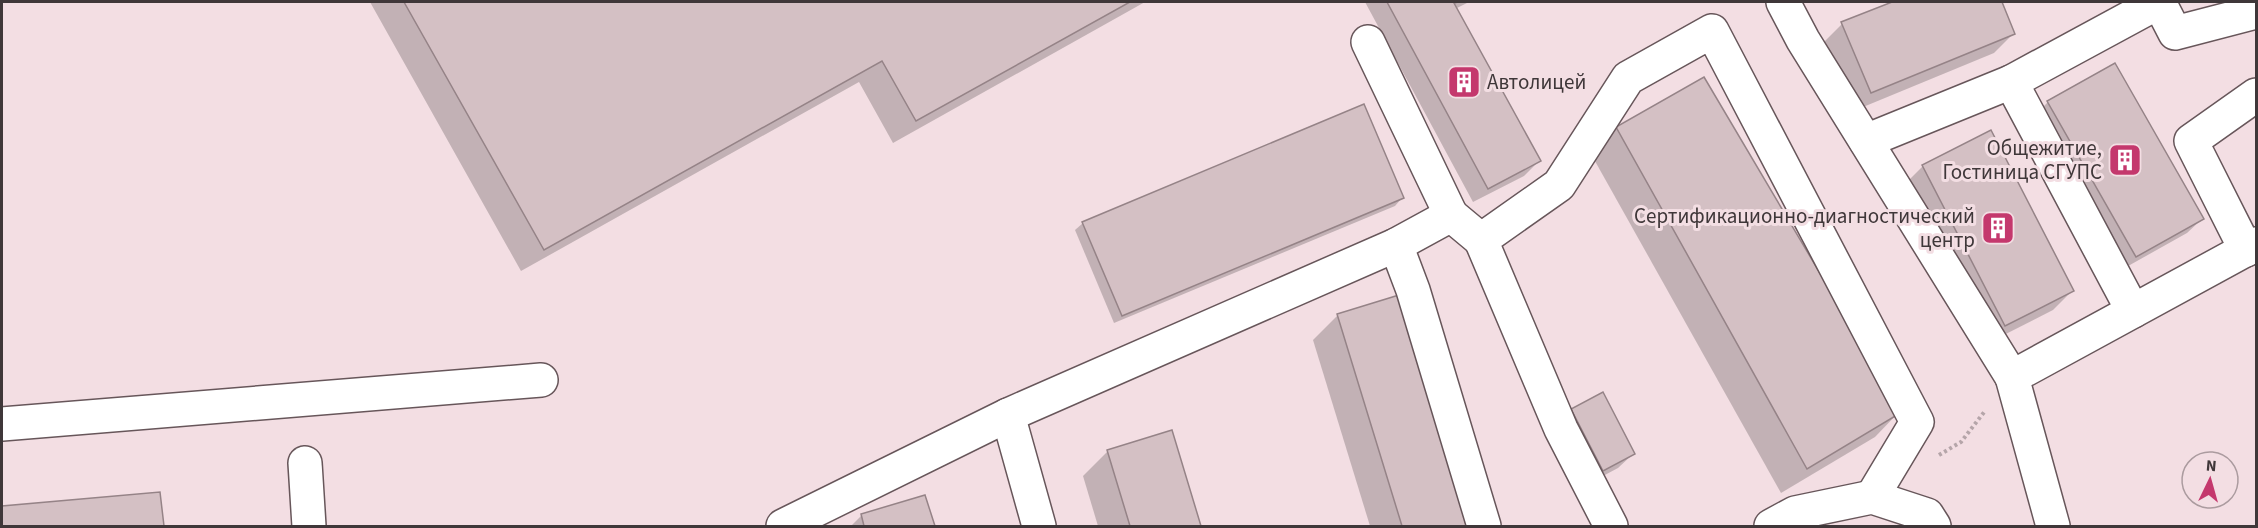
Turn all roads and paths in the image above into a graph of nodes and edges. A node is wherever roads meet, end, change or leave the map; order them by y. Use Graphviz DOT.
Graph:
graph roads {
  1 [pos="1783,2"];
  2 [pos="2159,2"];
  3 [pos="2256,12"];
  4 [pos="1368,42"];
  5 [pos="2012,82"];
  6 [pos="2256,95"];
  7 [pos="1866,141"];
  8 [pos="1451,215"];
  9 [pos="1481,240"];
  10 [pos="1396,245"];
  11 [pos="2251,247"];
  12 [pos="2133,311"];
  13 [pos="2012,377"];
  14 [pos="541,380"];
  15 [pos="1008,415"];
  16 [pos="2,424"];
  17 [pos="305,463"];
  18 [pos="1872,496"];
  19 [pos="309,526"];
  20 [pos="783,526"];
  21 [pos="1038,526"];
  22 [pos="1484,526"];
  23 [pos="1611,526"];
  24 [pos="1771,526"];
  25 [pos="1934,526"];
  26 [pos="2053,526"];
  1 -- 7 [label="lane"];
  2 -- 3 [label="lane"];
  2 -- 5 [label="lane"];
  4 -- 8 [label="lane"];
  5 -- 7 [label="lane"];
  5 -- 12 [label="lane"];
  6 -- 11 [label="lane"];
  7 -- 13 [label="lane"];
  8 -- 9 [label="lane"];
  8 -- 10 [label="lane"];
  9 -- 18 [label="lane"];
  9 -- 23 [label="lane"];
  10 -- 15 [label="lane"];
  10 -- 22 [label="lane"];
  11 -- 12 [label="lane"];
  12 -- 13 [label="lane"];
  13 -- 26 [label="lane"];
  14 -- 16 [label="lane"];
  15 -- 20 [label="lane"];
  15 -- 21 [label="lane"];
  17 -- 19 [label="lane"];
  18 -- 24 [label="lane"];
  18 -- 25 [label="lane"];
}
